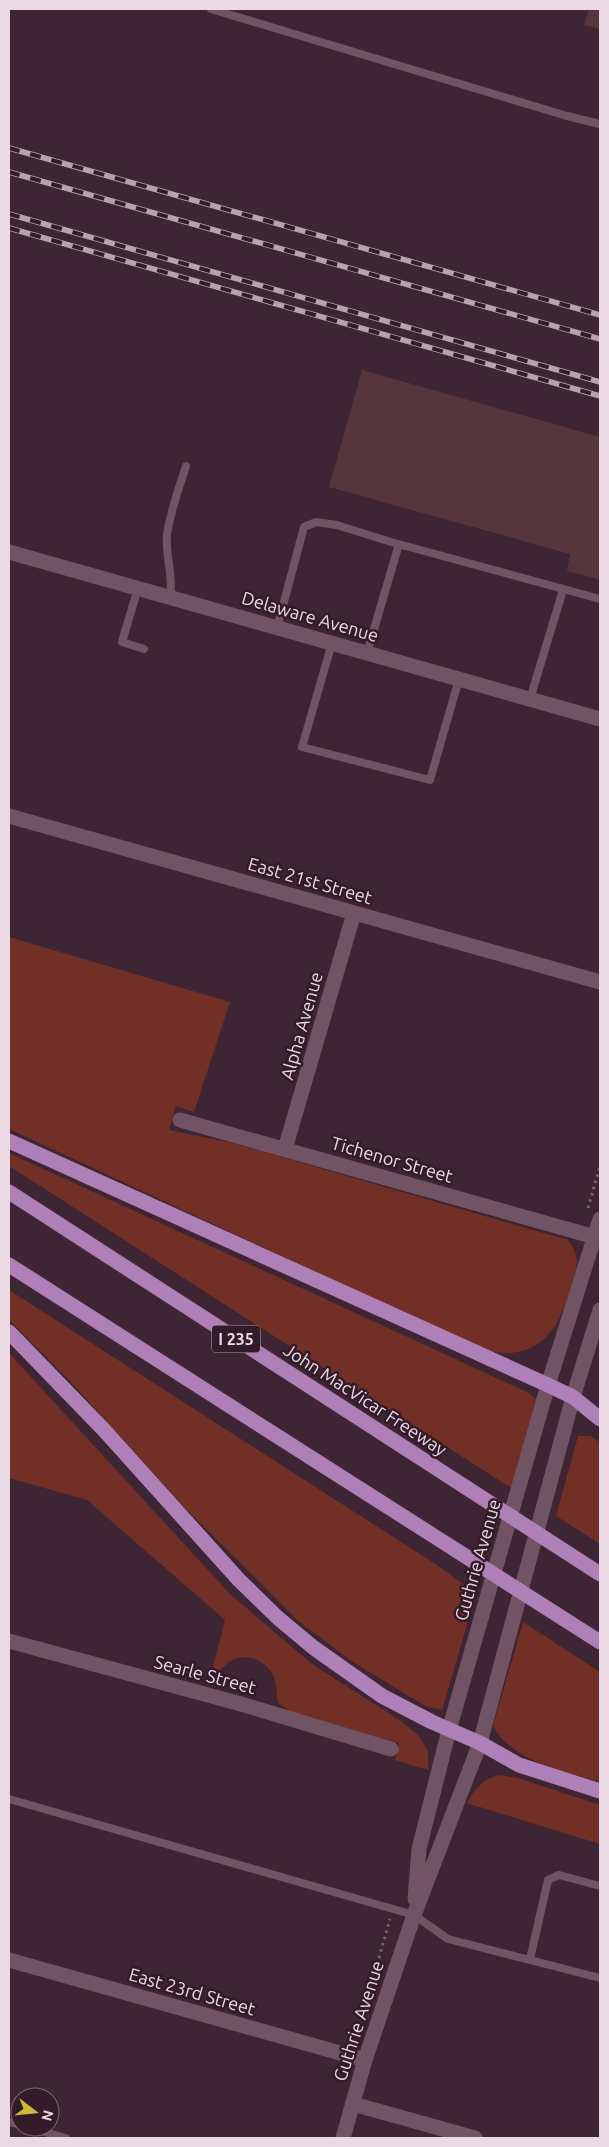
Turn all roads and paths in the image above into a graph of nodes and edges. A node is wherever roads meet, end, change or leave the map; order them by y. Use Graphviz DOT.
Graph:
graph roads {
  1 [pos="211,9"];
  2 [pos="600,124"];
  3 [pos="186,466"];
  4 [pos="399,544"];
  5 [pos="9,552"];
  6 [pos="138,588"];
  7 [pos="563,590"];
  8 [pos="170,598"];
  9 [pos="600,599"];
  10 [pos="278,628"];
  11 [pos="332,643"];
  12 [pos="144,649"];
  13 [pos="367,653"];
  14 [pos="459,679"];
  15 [pos="530,699"];
  16 [pos="600,719"];
  17 [pos="9,816"];
  18 [pos="354,913"];
  19 [pos="600,982"];
  20 [pos="180,1120"];
  21 [pos="9,1141"];
  22 [pos="285,1150"];
  23 [pos="9,1192"];
  24 [pos="600,1219"];
  25 [pos="598,1238"];
  26 [pos="9,1265"];
  27 [pos="600,1310"];
  28 [pos="9,1332"];
  29 [pos="548,1385"];
  30 [pos="573,1397"];
  31 [pos="600,1419"];
  32 [pos="600,1574"];
  33 [pos="9,1641"];
  34 [pos="600,1642"];
  35 [pos="449,1730"];
  36 [pos="480,1743"];
  37 [pos="391,1748"];
  38 [pos="600,1791"];
  39 [pos="9,1799"];
  40 [pos="600,1886"];
  41 [pos="414,1915"];
  42 [pos="530,1959"];
  43 [pos="9,1960"];
  44 [pos="600,1978"];
  45 [pos="365,2060"];
  46 [pos="352,2104"];
  47 [pos="343,2138"];
  48 [pos="475,2138"];
  1 -- 2 [label="lane"];
  3 -- 8 [label="lane"];
  4 -- 7 [label="lane"];
  4 -- 10 [label="lane"];
  4 -- 13 [label="lane"];
  5 -- 6 [label="main road, Delaware Avenue"];
  6 -- 8 [label="main road, Delaware Avenue"];
  6 -- 12 [label="lane"];
  7 -- 9 [label="lane"];
  7 -- 15 [label="lane"];
  8 -- 10 [label="main road, Delaware Avenue"];
  10 -- 11 [label="main road, Delaware Avenue"];
  11 -- 13 [label="main road, Delaware Avenue"];
  11 -- 14 [label="lane"];
  13 -- 14 [label="main road, Delaware Avenue"];
  14 -- 15 [label="main road, Delaware Avenue"];
  15 -- 16 [label="main road, Delaware Avenue"];
  17 -- 18 [label="main road, East 21st Street"];
  18 -- 19 [label="main road, East 21st Street"];
  18 -- 22 [label="main road, Alpha Avenue"];
  20 -- 22 [label="main road, Tichenor Street"];
  21 -- 29 [label="highway"];
  22 -- 25 [label="main road, Tichenor Street"];
  23 -- 32 [label="highway, John MacVicar Freeway / I 235"];
  24 -- 25 [label="main road, Guthrie Avenue"];
  25 -- 29 [label="main road, Guthrie Avenue"];
  26 -- 34 [label="highway"];
  27 -- 30 [label="main road, Guthrie Avenue"];
  28 -- 35 [label="highway"];
  29 -- 30 [label="highway"];
  29 -- 35 [label="main road, Guthrie Avenue"];
  30 -- 31 [label="highway"];
  30 -- 36 [label="main road, Guthrie Avenue"];
  33 -- 37 [label="main road, Searle Street"];
  35 -- 36 [label="highway"];
  35 -- 41 [label="main road, Guthrie Avenue"];
  36 -- 38 [label="highway"];
  36 -- 41 [label="main road, Guthrie Avenue"];
  39 -- 41 [label="lane"];
  40 -- 42 [label="lane"];
  41 -- 42 [label="lane"];
  41 -- 45 [label="main road, Guthrie Avenue"];
  42 -- 44 [label="lane"];
  43 -- 45 [label="main road, East 23rd Street"];
  45 -- 46 [label="main road, Guthrie Avenue"];
  46 -- 47 [label="main road, Guthrie Avenue"];
  46 -- 48 [label="main road"];
}
